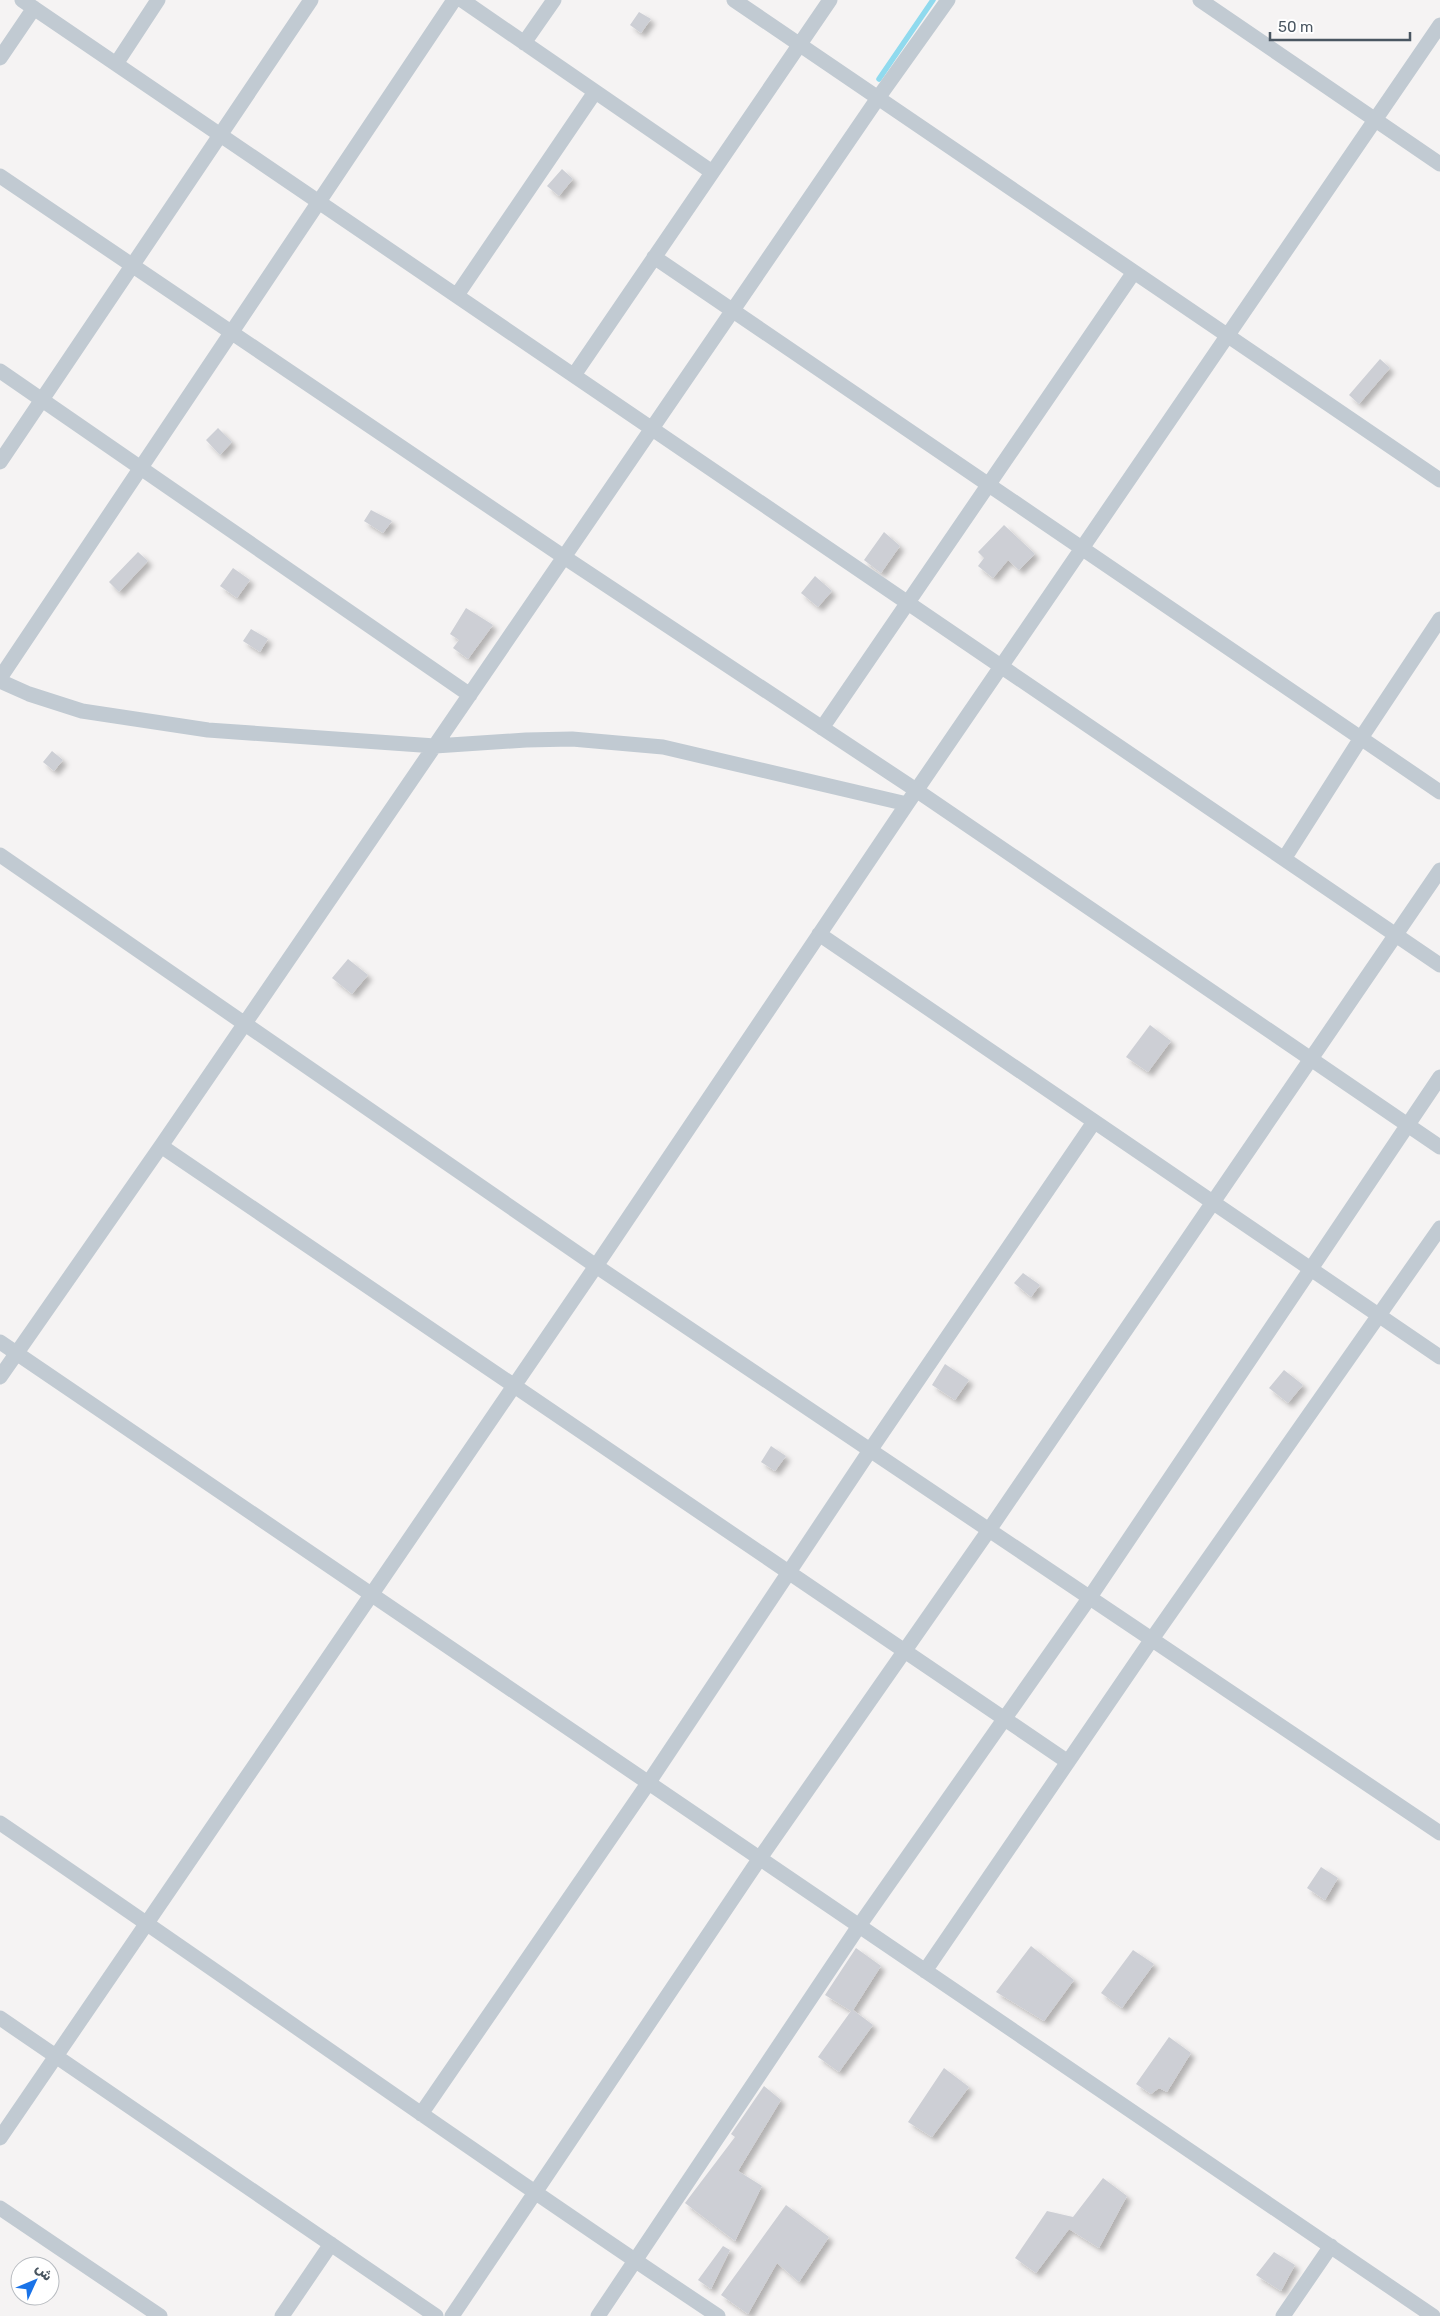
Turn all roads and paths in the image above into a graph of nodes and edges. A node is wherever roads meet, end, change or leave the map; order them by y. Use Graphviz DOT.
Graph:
graph roads {
  1 [pos="158,0"];
  2 [pos="311,0"];
  3 [pos="454,0"];
  4 [pos="462,0"];
  5 [pos="554,0"];
  6 [pos="734,0"];
  7 [pos="830,0"];
  8 [pos="948,0"];
  9 [pos="1200,0"];
  10 [pos="28,4"];
  11 [pos="1440,25"];
  12 [pos="524,43"];
  13 [pos="800,45"];
  14 [pos="0,58"];
  15 [pos="116,64"];
  16 [pos="595,92"];
  17 [pos="878,98"];
  18 [pos="1375,120"];
  19 [pos="220,134"];
  20 [pos="1440,164"];
  21 [pos="712,172"];
  22 [pos="0,176"];
  23 [pos="321,202"];
  24 [pos="654,257"];
  25 [pos="131,265"];
  26 [pos="1134,272"];
  27 [pos="457,295"];
  28 [pos="734,311"];
  29 [pos="232,332"];
  30 [pos="1227,336"];
  31 [pos="0,371"];
  32 [pos="574,374"];
  33 [pos="42,400"];
  34 [pos="654,429"];
  35 [pos="0,462"];
  36 [pos="140,467"];
  37 [pos="1440,480"];
  38 [pos="989,486"];
  39 [pos="1082,548"];
  40 [pos="564,557"];
  41 [pos="909,603"];
  42 [pos="1440,619"];
  43 [pos="1001,666"];
  44 [pos="0,680"];
  45 [pos="470,695"];
  46 [pos="822,728"];
  47 [pos="1361,738"];
  48 [pos="435,746"];
  49 [pos="916,790"];
  50 [pos="1440,792"];
  51 [pos="907,804"];
  52 [pos="0,855"];
  53 [pos="1284,859"];
  54 [pos="1440,870"];
  55 [pos="819,934"];
  56 [pos="1396,935"];
  57 [pos="1440,965"];
  58 [pos="245,1024"];
  59 [pos="1311,1059"];
  60 [pos="1440,1077"];
  61 [pos="1094,1122"];
  62 [pos="1408,1125"];
  63 [pos="162,1146"];
  64 [pos="1440,1147"];
  65 [pos="1214,1203"];
  66 [pos="1440,1228"];
  67 [pos="596,1266"];
  68 [pos="1310,1269"];
  69 [pos="1379,1316"];
  70 [pos="0,1342"];
  71 [pos="16,1353"];
  72 [pos="1440,1357"];
  73 [pos="0,1377"];
  74 [pos="515,1385"];
  75 [pos="871,1449"];
  76 [pos="989,1530"];
  77 [pos="788,1573"];
  78 [pos="370,1595"];
  79 [pos="1090,1597"];
  80 [pos="1152,1639"];
  81 [pos="905,1651"];
  82 [pos="1004,1718"];
  83 [pos="1068,1762"];
  84 [pos="649,1782"];
  85 [pos="0,1822"];
  86 [pos="1440,1833"];
  87 [pos="760,1858"];
  88 [pos="148,1923"];
  89 [pos="859,1926"];
  90 [pos="925,1971"];
  91 [pos="0,2018"];
  92 [pos="58,2056"];
  93 [pos="421,2114"];
  94 [pos="0,2138"];
  95 [pos="535,2193"];
  96 [pos="0,2208"];
  97 [pos="331,2244"];
  98 [pos="1331,2246"];
  99 [pos="634,2260"];
  100 [pos="160,2316"];
  101 [pos="282,2316"];
  102 [pos="436,2316"];
  103 [pos="452,2316"];
  104 [pos="598,2316"];
  105 [pos="718,2316"];
  106 [pos="1283,2316"];
  107 [pos="1433,2316"];
  1 -- 15 [label="street"];
  2 -- 19 [label="street"];
  3 -- 23 [label="street"];
  4 -- 12 [label="street"];
  5 -- 12 [label="street"];
  6 -- 13 [label="street"];
  7 -- 13 [label="street"];
  8 -- 17 [label="street"];
  9 -- 18 [label="street"];
  10 -- 14 [label="street"];
  10 -- 15 [label="street"];
  11 -- 18 [label="street"];
  12 -- 16 [label="street"];
  13 -- 17 [label="street"];
  13 -- 21 [label="street"];
  15 -- 19 [label="street"];
  16 -- 21 [label="street"];
  16 -- 27 [label="street"];
  17 -- 26 [label="street"];
  17 -- 28 [label="street"];
  18 -- 20 [label="street"];
  18 -- 30 [label="street"];
  19 -- 23 [label="street"];
  19 -- 25 [label="street"];
  21 -- 24 [label="street"];
  22 -- 25 [label="street"];
  23 -- 27 [label="street"];
  23 -- 29 [label="street"];
  24 -- 28 [label="street"];
  24 -- 32 [label="street"];
  25 -- 29 [label="street"];
  25 -- 33 [label="street"];
  26 -- 30 [label="street"];
  26 -- 38 [label="street"];
  27 -- 32 [label="street"];
  28 -- 34 [label="street"];
  28 -- 38 [label="street"];
  29 -- 36 [label="street"];
  29 -- 40 [label="street"];
  30 -- 37 [label="street"];
  30 -- 39 [label="street"];
  31 -- 33 [label="street"];
  32 -- 34 [label="street"];
  33 -- 35 [label="street"];
  33 -- 36 [label="street"];
  34 -- 40 [label="street"];
  34 -- 41 [label="street"];
  36 -- 44 [label="street"];
  36 -- 45 [label="street"];
  38 -- 39 [label="street"];
  38 -- 41 [label="street"];
  39 -- 43 [label="street"];
  39 -- 47 [label="street"];
  40 -- 45 [label="street"];
  40 -- 46 [label="street"];
  41 -- 43 [label="street"];
  41 -- 46 [label="street"];
  42 -- 47 [label="street"];
  43 -- 49 [label="street"];
  43 -- 53 [label="street"];
  44 -- 48 [label="street"];
  45 -- 48 [label="street"];
  46 -- 49 [label="street"];
  47 -- 50 [label="street"];
  47 -- 53 [label="street"];
  48 -- 51 [label="street"];
  48 -- 58 [label="street"];
  49 -- 51 [label="street"];
  49 -- 59 [label="street"];
  51 -- 55 [label="street"];
  52 -- 58 [label="street"];
  53 -- 56 [label="street"];
  54 -- 56 [label="street"];
  55 -- 61 [label="street"];
  55 -- 67 [label="street"];
  56 -- 57 [label="street"];
  56 -- 59 [label="street"];
  58 -- 63 [label="street"];
  58 -- 67 [label="street"];
  59 -- 62 [label="street"];
  59 -- 65 [label="street"];
  60 -- 62 [label="street"];
  61 -- 65 [label="street"];
  61 -- 75 [label="street"];
  62 -- 64 [label="street"];
  62 -- 68 [label="street"];
  63 -- 71 [label="street"];
  63 -- 74 [label="street"];
  65 -- 68 [label="street"];
  65 -- 76 [label="street"];
  66 -- 69 [label="street"];
  67 -- 74 [label="street"];
  67 -- 75 [label="street"];
  68 -- 69 [label="street"];
  68 -- 79 [label="street"];
  69 -- 72 [label="street"];
  69 -- 80 [label="street"];
  70 -- 71 [label="street"];
  71 -- 73 [label="street"];
  71 -- 78 [label="street"];
  74 -- 77 [label="street"];
  74 -- 78 [label="street"];
  75 -- 76 [label="street"];
  75 -- 77 [label="street"];
  76 -- 79 [label="street"];
  76 -- 81 [label="street"];
  77 -- 81 [label="street"];
  77 -- 84 [label="street"];
  78 -- 84 [label="street"];
  78 -- 88 [label="street"];
  79 -- 80 [label="street"];
  79 -- 82 [label="street"];
  80 -- 83 [label="street"];
  80 -- 86 [label="street"];
  81 -- 82 [label="street"];
  81 -- 87 [label="street"];
  82 -- 83 [label="street"];
  82 -- 89 [label="street"];
  83 -- 90 [label="street"];
  84 -- 87 [label="street"];
  84 -- 93 [label="street"];
  85 -- 88 [label="street"];
  87 -- 89 [label="street"];
  87 -- 95 [label="street"];
  88 -- 92 [label="street"];
  88 -- 93 [label="street"];
  89 -- 90 [label="street"];
  89 -- 99 [label="street"];
  90 -- 98 [label="street"];
  91 -- 92 [label="street"];
  92 -- 94 [label="street"];
  92 -- 97 [label="street"];
  93 -- 95 [label="street"];
  95 -- 99 [label="street"];
  95 -- 103 [label="street"];
  96 -- 100 [label="street"];
  97 -- 101 [label="street"];
  97 -- 102 [label="street"];
  98 -- 106 [label="street"];
  98 -- 107 [label="street"];
  99 -- 104 [label="street"];
  99 -- 105 [label="street"];
}
